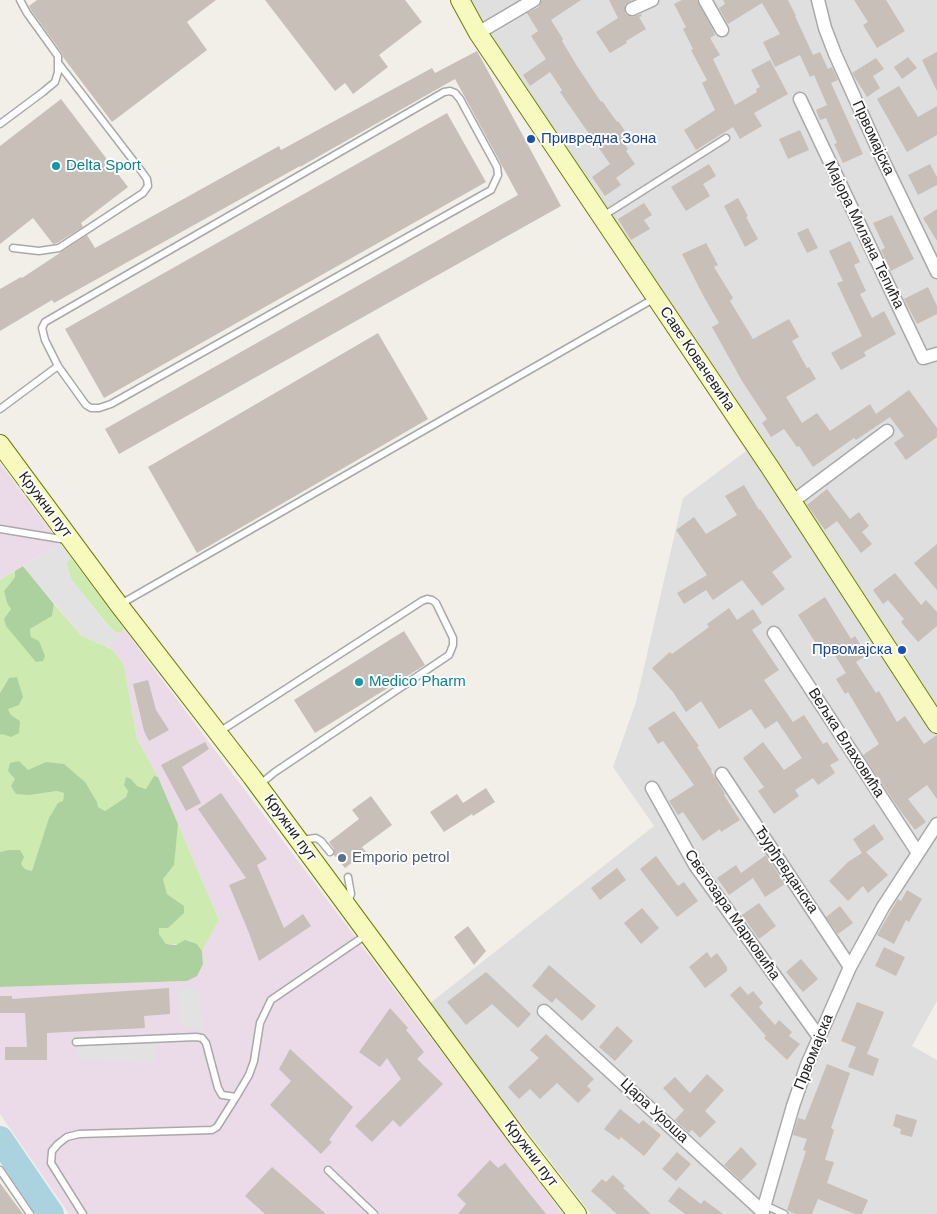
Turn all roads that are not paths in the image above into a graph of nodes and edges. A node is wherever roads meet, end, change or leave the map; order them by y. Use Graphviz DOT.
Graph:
graph roads {
  1 [pos="20,0"];
  2 [pos="460,0"];
  3 [pos="534,0"];
  4 [pos="652,0"];
  5 [pos="705,0"];
  6 [pos="818,0"];
  7 [pos="632,9"];
  8 [pos="722,30"];
  9 [pos="478,33"];
  10 [pos="59,64"];
  11 [pos="800,98"];
  12 [pos="0,124"];
  13 [pos="726,138"];
  14 [pos="602,216"];
  15 [pos="13,248"];
  16 [pos="937,272"];
  17 [pos="656,298"];
  18 [pos="937,354"];
  19 [pos="58,366"];
  20 [pos="0,410"];
  21 [pos="887,431"];
  22 [pos="0,444"];
  23 [pos="792,502"];
  24 [pos="0,529"];
  25 [pos="71,540"];
  26 [pos="119,605"];
  27 [pos="774,633"];
  28 [pos="937,724"];
  29 [pos="217,733"];
  30 [pos="722,774"];
  31 [pos="258,786"];
  32 [pos="652,788"];
  33 [pos="937,824"];
  34 [pos="298,840"];
  35 [pos="330,852"];
  36 [pos="918,852"];
  37 [pos="348,877"];
  38 [pos="346,905"];
  39 [pos="368,934"];
  40 [pos="850,967"];
  41 [pos="544,1010"];
  42 [pos="819,1037"];
  43 [pos="76,1042"];
  44 [pos="236,1097"];
  45 [pos="0,1170"];
  46 [pos="328,1170"];
  47 [pos="763,1210"];
  48 [pos="30,1214"];
  49 [pos="83,1214"];
  50 [pos="374,1214"];
  51 [pos="577,1214"];
  52 [pos="784,1214"];
  1 -- 10 [label="lane"];
  2 -- 9 [label="main road, Саве Ковачевића"];
  3 -- 9 [label="street"];
  4 -- 7 [label="street"];
  5 -- 8 [label="street"];
  6 -- 16 [label="street, Првомајска"];
  9 -- 14 [label="main road, Саве Ковачевића"];
  10 -- 12 [label="lane"];
  10 -- 15 [label="lane"];
  11 -- 18 [label="street, Мајора Милана Тепића"];
  13 -- 14 [label="lane"];
  14 -- 17 [label="main road, Саве Ковачевића"];
  17 -- 23 [label="main road, Саве Ковачевића"];
  17 -- 26 [label="lane"];
  19 -- 19 [label="lane"];
  19 -- 20 [label="lane"];
  21 -- 23 [label="street"];
  22 -- 25 [label="main road, Кружни пут"];
  23 -- 28 [label="main road, Саве Ковачевића"];
  24 -- 25 [label="lane"];
  25 -- 26 [label="main road, Кружни пут"];
  26 -- 29 [label="main road, Кружни пут"];
  27 -- 36 [label="street, Вељка Влаховића"];
  29 -- 31 [label="main road, Кружни пут"];
  29 -- 31 [label="lane"];
  30 -- 40 [label="street, Ђурђевданска"];
  31 -- 34 [label="main road, Кружни пут"];
  32 -- 42 [label="street, Светозара Марковића"];
  33 -- 36 [label="street, Првомајска"];
  34 -- 35 [label="lane"];
  34 -- 38 [label="main road, Кружни пут"];
  36 -- 40 [label="street, Првомајска"];
  37 -- 38 [label="lane"];
  38 -- 39 [label="main road, Кружни пут"];
  39 -- 44 [label="lane"];
  39 -- 51 [label="main road, Кружни пут"];
  40 -- 42 [label="street, Првомајска"];
  41 -- 47 [label="street, Цара Уроша"];
  42 -- 47 [label="street, Првомајска"];
  43 -- 44 [label="lane"];
  44 -- 49 [label="lane"];
  45 -- 48 [label="lane"];
  46 -- 50 [label="lane"];
  47 -- 52 [label="lane"];
}
